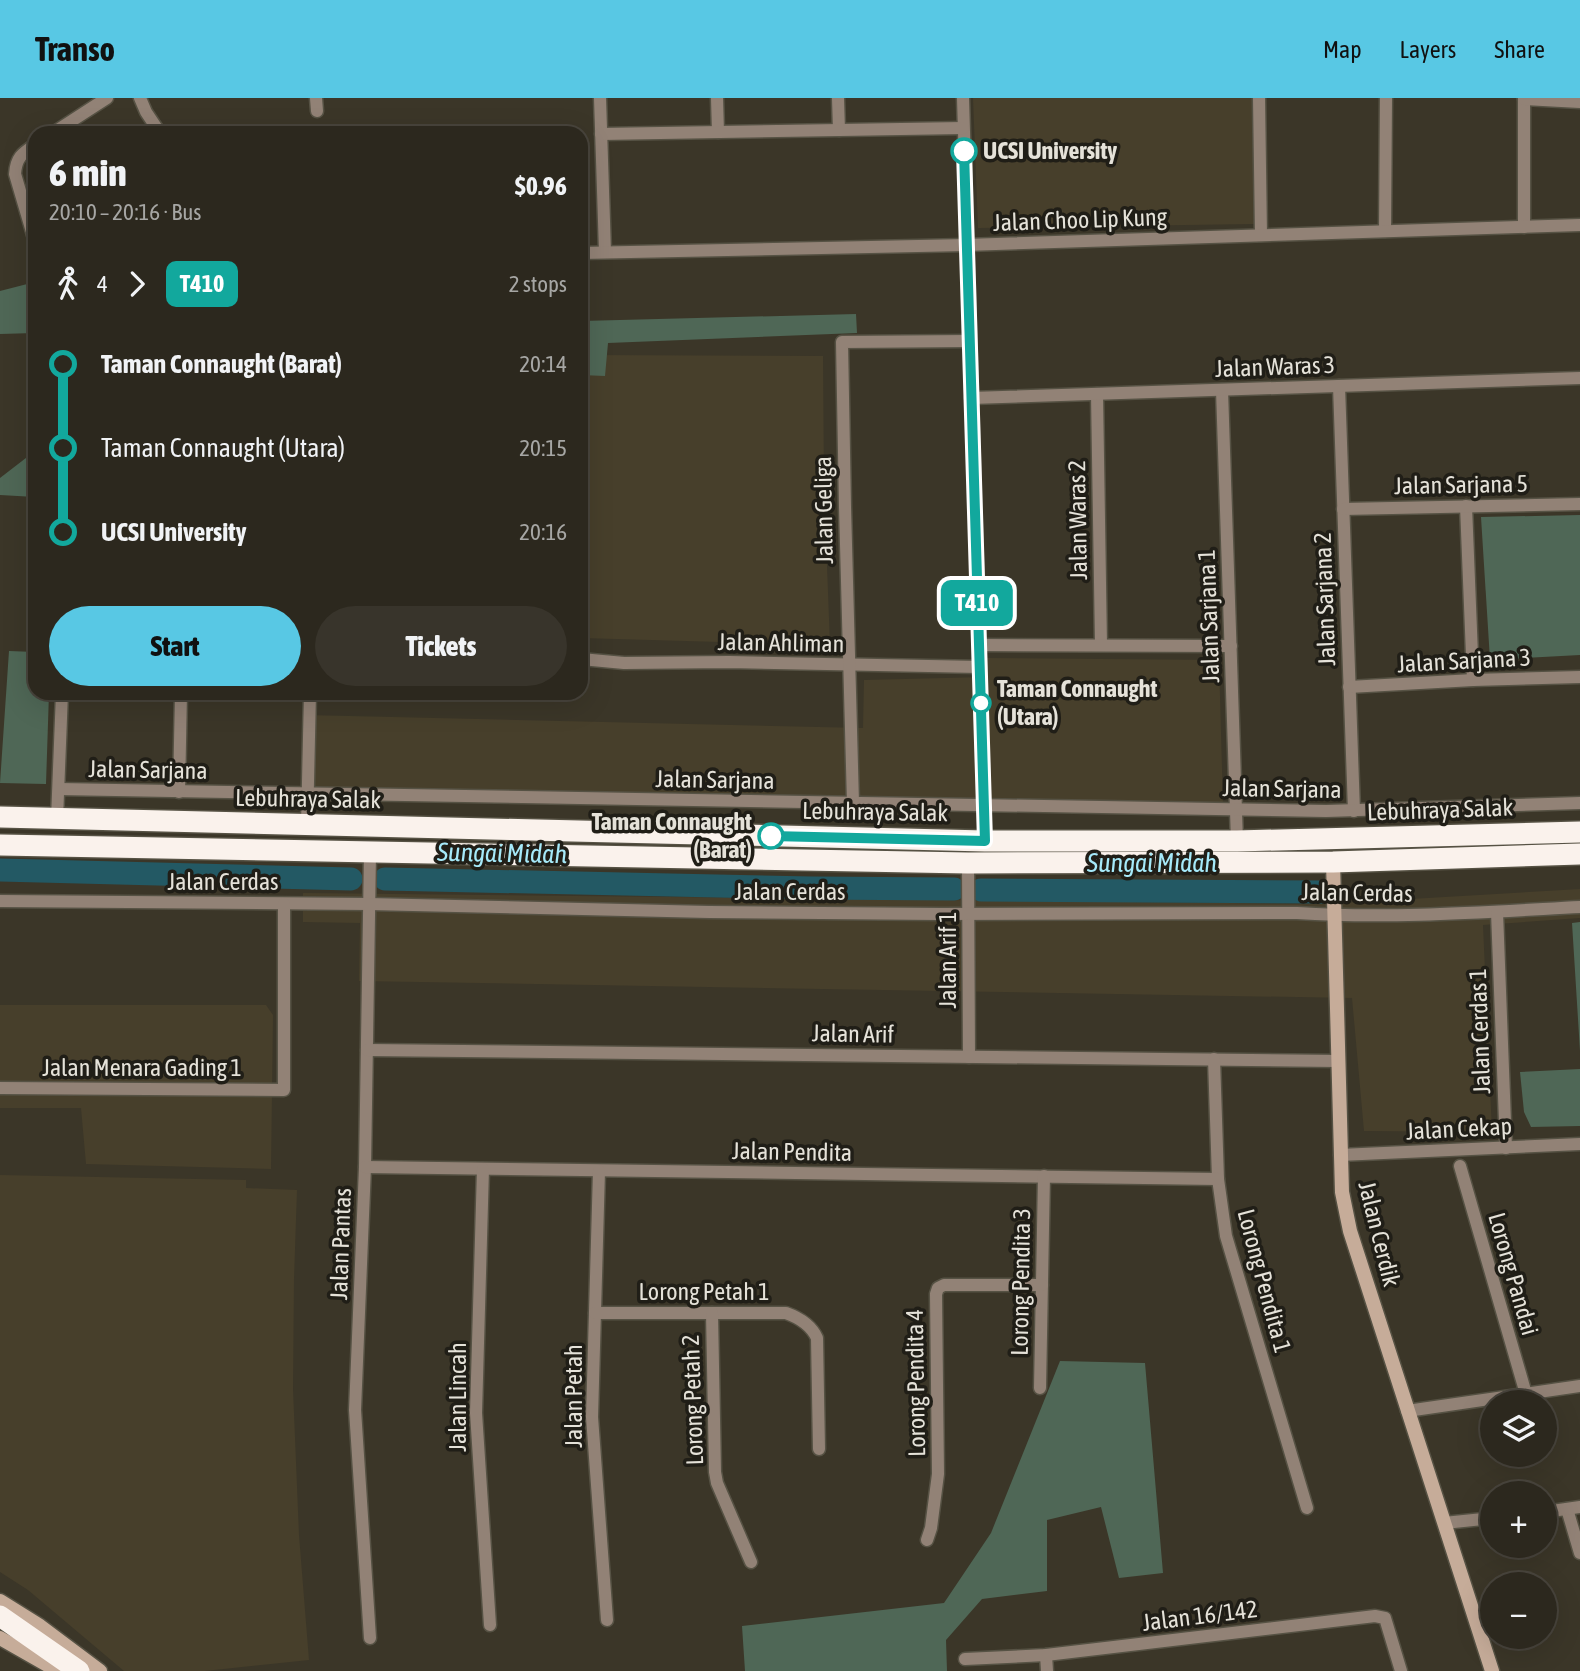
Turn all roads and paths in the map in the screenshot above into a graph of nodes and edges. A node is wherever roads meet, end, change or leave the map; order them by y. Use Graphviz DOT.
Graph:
graph roads {
  1 [pos="107,98"];
  2 [pos="140,98"];
  3 [pos="600,98"];
  4 [pos="717,98"];
  5 [pos="838,98"];
  6 [pos="962,98"];
  7 [pos="1259,98"];
  8 [pos="1386,98"];
  9 [pos="1524,99"];
  10 [pos="1580,102"];
  11 [pos="64,126"];
  12 [pos="155,126"];
  13 [pos="963,128"];
  14 [pos="839,130"];
  15 [pos="718,132"];
  16 [pos="601,134"];
  17 [pos="28,149"];
  18 [pos="28,219"];
  19 [pos="1580,225"];
  20 [pos="1524,227"];
  21 [pos="1385,231"];
  22 [pos="1261,235"];
  23 [pos="966,244"];
  24 [pos="604,252"];
  25 [pos="588,253"];
  26 [pos="969,341"];
  27 [pos="1580,379"];
  28 [pos="1339,386"];
  29 [pos="1222,390"];
  30 [pos="1097,394"];
  31 [pos="971,398"];
  32 [pos="1580,504"];
  33 [pos="1466,506"];
  34 [pos="1343,509"];
  35 [pos="979,645"];
  36 [pos="1101,645"];
  37 [pos="1231,646"];
  38 [pos="588,660"];
  39 [pos="850,665"];
  40 [pos="980,667"];
  41 [pos="1580,677"];
  42 [pos="1473,680"];
  43 [pos="1349,687"];
  44 [pos="62,700"];
  45 [pos="181,700"];
  46 [pos="310,700"];
  47 [pos="59,789"];
  48 [pos="179,792"];
  49 [pos="308,794"];
  50 [pos="853,803"];
  51 [pos="1580,803"];
  52 [pos="984,805"];
  53 [pos="1236,809"];
  54 [pos="1354,811"];
  55 [pos="0,817"];
  56 [pos="57,819"];
  57 [pos="307,826"];
  58 [pos="1580,832"];
  59 [pos="985,841"];
  60 [pos="1237,841"];
  61 [pos="0,845"];
  62 [pos="370,853"];
  63 [pos="1580,854"];
  64 [pos="1333,862"];
  65 [pos="968,863"];
  66 [pos="0,901"];
  67 [pos="284,904"];
  68 [pos="369,904"];
  69 [pos="1580,907"];
  70 [pos="1497,912"];
  71 [pos="968,914"];
  72 [pos="1334,915"];
  73 [pos="367,1050"];
  74 [pos="969,1056"];
  75 [pos="1214,1059"];
  76 [pos="1338,1061"];
  77 [pos="0,1088"];
  78 [pos="1578,1144"];
  79 [pos="1506,1148"];
  80 [pos="1340,1156"];
  81 [pos="1580,1159"];
  82 [pos="1460,1166"];
  83 [pos="365,1167"];
  84 [pos="482,1169"];
  85 [pos="599,1171"];
  86 [pos="1044,1177"];
  87 [pos="1218,1179"];
  88 [pos="1042,1285"];
  89 [pos="595,1313"];
  90 [pos="712,1313"];
  91 [pos="1580,1386"];
  92 [pos="1040,1388"];
  93 [pos="1525,1390"];
  94 [pos="1553,1390"];
  95 [pos="1480,1400"];
  96 [pos="1407,1410"];
  97 [pos="818,1449"];
  98 [pos="1307,1508"];
  99 [pos="1573,1508"];
  100 [pos="1480,1519"];
  101 [pos="1444,1523"];
  102 [pos="927,1540"];
  103 [pos="1580,1553"];
  104 [pos="751,1562"];
  105 [pos="0,1601"];
  106 [pos="0,1616"];
  107 [pos="607,1620"];
  108 [pos="0,1622"];
  109 [pos="490,1625"];
  110 [pos="0,1638"];
  111 [pos="370,1638"];
  112 [pos="1046,1655"];
  113 [pos="965,1659"];
  114 [pos="58,1671"];
  115 [pos="72,1671"];
  116 [pos="79,1671"];
  117 [pos="100,1671"];
  118 [pos="1047,1671"];
  119 [pos="1401,1671"];
  120 [pos="1492,1671"];
  1 -- 11 [label="street"];
  2 -- 12 [label="street"];
  3 -- 16 [label="street"];
  4 -- 15 [label="street"];
  5 -- 14 [label="street"];
  6 -- 13 [label="street"];
  7 -- 22 [label="street"];
  8 -- 21 [label="street"];
  9 -- 10 [label="street"];
  9 -- 20 [label="street"];
  13 -- 14 [label="street"];
  13 -- 23 [label="street"];
  14 -- 15 [label="street"];
  15 -- 16 [label="street"];
  16 -- 24 [label="street"];
  17 -- 18 [label="street"];
  19 -- 20 [label="street, Jalan Choo Lip Kung"];
  20 -- 21 [label="street, Jalan Choo Lip Kung"];
  21 -- 22 [label="street, Jalan Choo Lip Kung"];
  22 -- 23 [label="street, Jalan Choo Lip Kung"];
  23 -- 24 [label="street, Jalan Choo Lip Kung"];
  23 -- 26 [label="street"];
  24 -- 25 [label="street, Jalan Choo Lip Kung"];
  26 -- 31 [label="street"];
  26 -- 39 [label="street, Jalan Geliga"];
  27 -- 28 [label="street, Jalan Waras 3"];
  28 -- 29 [label="street, Jalan Waras 3"];
  28 -- 34 [label="street, Jalan Sarjana 2"];
  29 -- 30 [label="street, Jalan Waras 3"];
  29 -- 37 [label="street, Jalan Sarjana 1"];
  30 -- 31 [label="street, Jalan Waras 3"];
  30 -- 36 [label="street, Jalan Waras 2"];
  31 -- 35 [label="street"];
  32 -- 33 [label="street, Jalan Sarjana 5"];
  33 -- 34 [label="street, Jalan Sarjana 5"];
  33 -- 42 [label="street"];
  34 -- 43 [label="street, Jalan Sarjana 2"];
  35 -- 36 [label="street"];
  35 -- 40 [label="street"];
  36 -- 37 [label="street"];
  37 -- 53 [label="street, Jalan Sarjana 1"];
  38 -- 39 [label="street, Jalan Ahliman"];
  39 -- 40 [label="street, Jalan Ahliman"];
  39 -- 50 [label="street, Jalan Geliga"];
  40 -- 52 [label="street"];
  41 -- 42 [label="street, Jalan Sarjana 3"];
  42 -- 43 [label="street, Jalan Sarjana 3"];
  43 -- 54 [label="street, Jalan Sarjana 2"];
  44 -- 47 [label="street"];
  45 -- 48 [label="street"];
  46 -- 49 [label="street"];
  47 -- 48 [label="street, Jalan Sarjana"];
  47 -- 56 [label="street"];
  48 -- 49 [label="street, Jalan Sarjana"];
  49 -- 50 [label="street, Jalan Sarjana"];
  49 -- 57 [label="street"];
  50 -- 52 [label="street, Jalan Sarjana"];
  51 -- 54 [label="street, Jalan Sarjana"];
  52 -- 53 [label="street, Jalan Sarjana"];
  52 -- 59 [label="street"];
  53 -- 54 [label="street, Jalan Sarjana"];
  53 -- 60 [label="street, Jalan Sarjana 1"];
  55 -- 56 [label="highway, Lebuhraya Salak"];
  56 -- 57 [label="highway, Lebuhraya Salak"];
  57 -- 59 [label="highway, Lebuhraya Salak"];
  58 -- 60 [label="highway, Lebuhraya Salak"];
  59 -- 60 [label="highway, Lebuhraya Salak"];
  61 -- 62 [label="highway, Lebuhraya Salak"];
  62 -- 65 [label="highway, Lebuhraya Salak"];
  62 -- 68 [label="street, Jalan Pantas"];
  63 -- 64 [label="highway, Lebuhraya Salak"];
  64 -- 65 [label="highway, Lebuhraya Salak"];
  64 -- 72 [label="street, Jalan Cerdik"];
  65 -- 71 [label="street, Jalan Arif 1"];
  66 -- 67 [label="street, Jalan Cerdas"];
  67 -- 68 [label="street, Jalan Cerdas"];
  67 -- 77 [label="street, Jalan Menara Gading 1"];
  68 -- 71 [label="street, Jalan Cerdas"];
  68 -- 73 [label="street, Jalan Pantas"];
  69 -- 70 [label="street, Jalan Cerdas"];
  70 -- 72 [label="street, Jalan Cerdas"];
  70 -- 79 [label="street, Jalan Cerdas 1"];
  71 -- 72 [label="street, Jalan Cerdas"];
  71 -- 74 [label="street, Jalan Arif 1"];
  72 -- 76 [label="street, Jalan Cerdik"];
  73 -- 74 [label="street, Jalan Arif"];
  73 -- 83 [label="street, Jalan Pantas"];
  74 -- 75 [label="street, Jalan Arif"];
  75 -- 76 [label="street, Jalan Arif"];
  75 -- 87 [label="street, Lorong Pendita 1"];
  76 -- 80 [label="street, Jalan Cerdik"];
  78 -- 79 [label="street, Jalan Cekap"];
  78 -- 81 [label="street"];
  79 -- 80 [label="street, Jalan Cekap"];
  80 -- 96 [label="street, Jalan Cerdik"];
  82 -- 93 [label="street, Lorong Pandai"];
  83 -- 84 [label="street, Jalan Pendita"];
  83 -- 111 [label="street, Jalan Pantas"];
  84 -- 85 [label="street, Jalan Pendita"];
  84 -- 109 [label="street, Jalan Lincah"];
  85 -- 86 [label="street, Jalan Pendita"];
  85 -- 89 [label="street, Jalan Petah"];
  86 -- 87 [label="street, Jalan Pendita"];
  86 -- 88 [label="street, Lorong Pendita 3"];
  87 -- 98 [label="street, Lorong Pendita 1"];
  88 -- 92 [label="street, Lorong Pendita 3"];
  88 -- 102 [label="street, Lorong Pendita 4"];
  89 -- 90 [label="street, Lorong Petah 1"];
  89 -- 107 [label="street, Jalan Petah"];
  90 -- 97 [label="street, Lorong Petah 1"];
  90 -- 104 [label="street, Lorong Petah 2"];
  91 -- 94 [label="street"];
  95 -- 96 [label="street"];
  96 -- 101 [label="street, Jalan Cerdik"];
  99 -- 103 [label="street"];
  100 -- 101 [label="street"];
  101 -- 120 [label="street, Jalan Cerdik"];
  105 -- 117 [label="street"];
  106 -- 116 [label="highway"];
  108 -- 115 [label="highway"];
  110 -- 114 [label="street"];
  112 -- 113 [label="street, Jalan 16/142"];
  112 -- 118 [label="street"];
  112 -- 119 [label="street, Jalan 16/142"];
}
